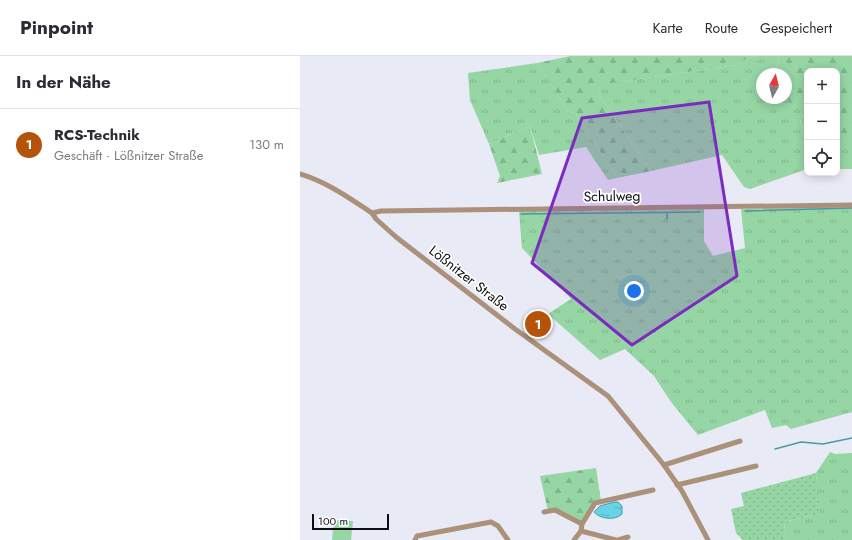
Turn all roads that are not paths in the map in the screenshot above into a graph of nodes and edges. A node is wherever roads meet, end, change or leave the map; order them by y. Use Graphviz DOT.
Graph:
graph roads {
  1 [pos="300,174"];
  2 [pos="852,205"];
  3 [pos="372,213"];
  4 [pos="740,441"];
  5 [pos="664,465"];
  6 [pos="756,466"];
  7 [pos="677,485"];
  8 [pos="653,490"];
  9 [pos="544,512"];
  10 [pos="582,524"];
  11 [pos="581,532"];
  12 [pos="628,537"];
  13 [pos="415,540"];
  14 [pos="508,540"];
  15 [pos="574,540"];
  16 [pos="617,540"];
  17 [pos="708,540"];
  1 -- 3 [label="street, Lößnitzer Straße"];
  2 -- 3 [label="street, Schulweg"];
  3 -- 5 [label="street, Lößnitzer Straße"];
  4 -- 5 [label="street"];
  5 -- 7 [label="street, Lößnitzer Straße"];
  6 -- 7 [label="street"];
  7 -- 17 [label="street, Lößnitzer Straße"];
  8 -- 10 [label="street"];
  9 -- 10 [label="street"];
  10 -- 11 [label="street"];
  11 -- 15 [label="street"];
  11 -- 16 [label="street"];
  12 -- 16 [label="street"];
  13 -- 14 [label="street"];
}
